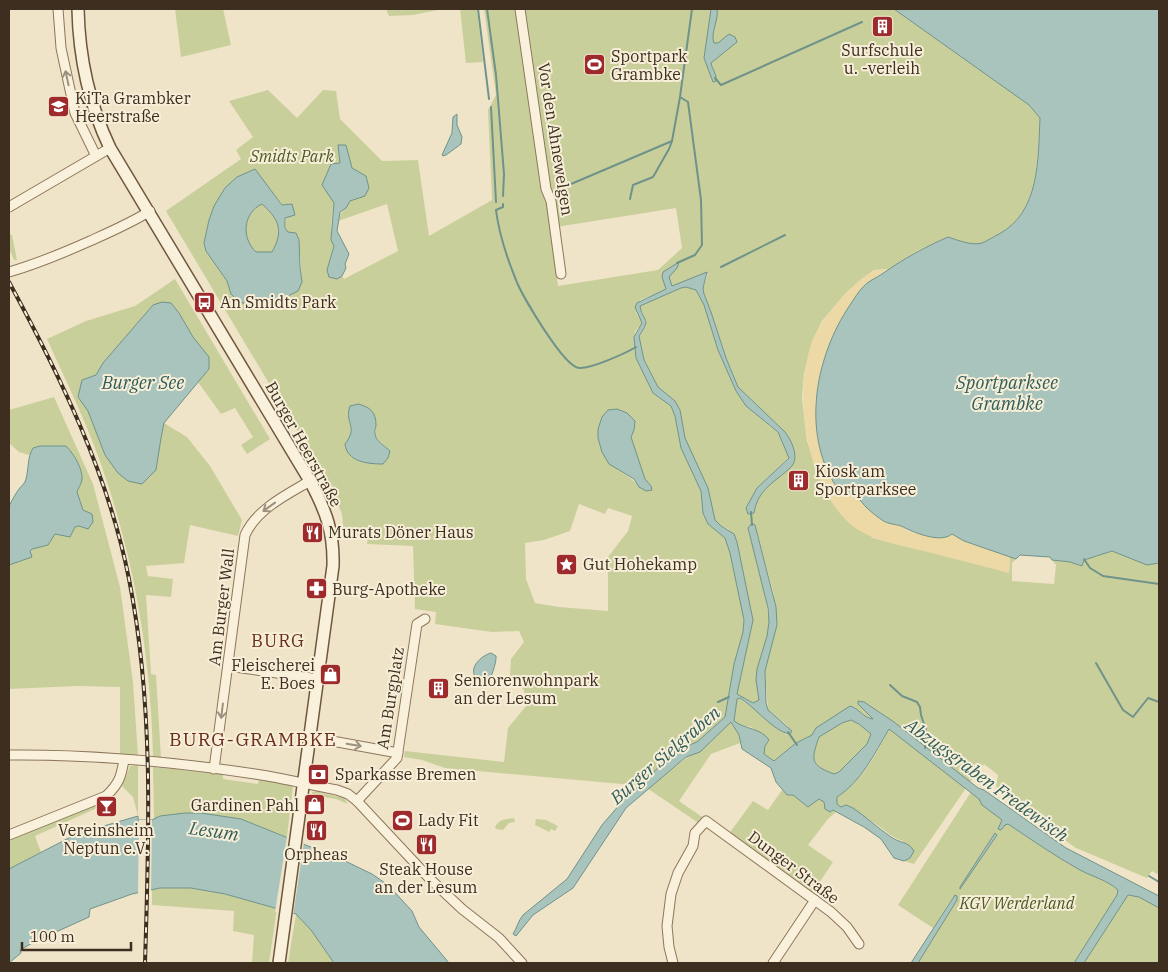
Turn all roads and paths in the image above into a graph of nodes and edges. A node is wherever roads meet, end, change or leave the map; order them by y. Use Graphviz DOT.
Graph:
graph roads {
  1 [pos="58,9"];
  2 [pos="78,9"];
  3 [pos="520,9"];
  4 [pos="110,148"];
  5 [pos="96,156"];
  6 [pos="9,207"];
  7 [pos="150,211"];
  8 [pos="9,272"];
  9 [pos="561,274"];
  10 [pos="310,481"];
  11 [pos="425,619"];
  12 [pos="228,666"];
  13 [pos="318,679"];
  14 [pos="310,737"];
  15 [pos="398,753"];
  16 [pos="9,755"];
  17 [pos="124,760"];
  18 [pos="214,769"];
  19 [pos="303,783"];
  20 [pos="357,802"];
  21 [pos="9,835"];
  22 [pos="815,900"];
  23 [pos="859,944"];
  24 [pos="279,963"];
  25 [pos="522,963"];
  26 [pos="673,963"];
  27 [pos="773,963"];
  5 -- 1 [label="street, one-way"];
  2 -- 4 [label="main road, Burger Heerstraße"];
  3 -- 9 [label="street, Vor den Ahnewelgen"];
  4 -- 5 [label="street"];
  4 -- 7 [label="main road, Burger Heerstraße"];
  5 -- 6 [label="street"];
  7 -- 8 [label="street"];
  7 -- 10 [label="main road, Burger Heerstraße"];
  10 -- 12 [label="street, Am Burger Wall, one-way"];
  10 -- 13 [label="main road, Burger Heerstraße"];
  11 -- 15 [label="street, Am Burgplatz"];
  12 -- 13 [label="street"];
  12 -- 18 [label="street, Am Burger Wall, one-way"];
  13 -- 14 [label="main road, Burger Heerstraße"];
  14 -- 15 [label="street, one-way"];
  14 -- 19 [label="main road, Burger Heerstraße"];
  15 -- 20 [label="street, Am Burgplatz"];
  16 -- 17 [label="street"];
  17 -- 18 [label="street"];
  17 -- 21 [label="street"];
  18 -- 19 [label="street"];
  19 -- 20 [label="street"];
  19 -- 24 [label="main road, Burger Heerstraße"];
  20 -- 25 [label="street"];
  22 -- 23 [label="street, Dunger Straße"];
  22 -- 26 [label="street, Dunger Straße"];
  22 -- 27 [label="street"];
}
